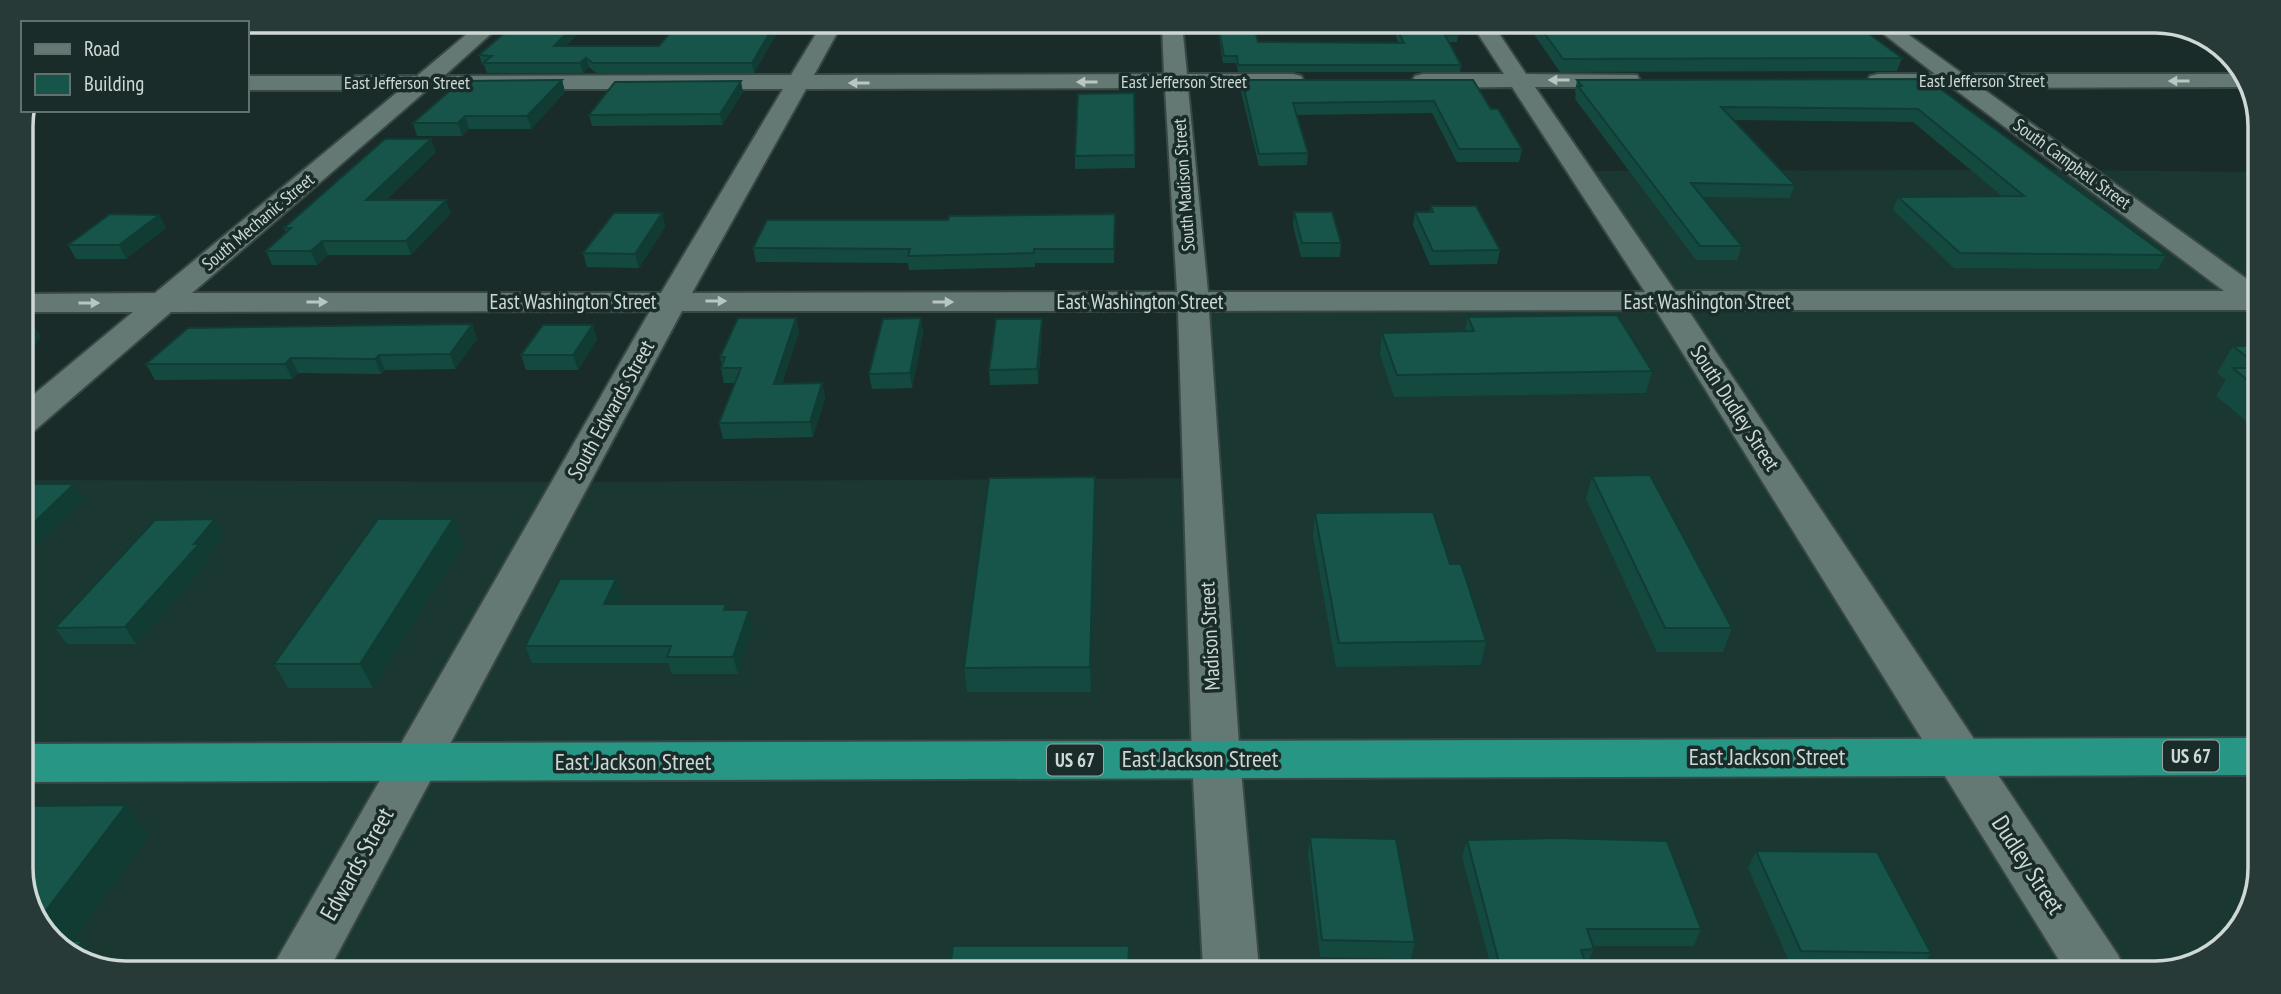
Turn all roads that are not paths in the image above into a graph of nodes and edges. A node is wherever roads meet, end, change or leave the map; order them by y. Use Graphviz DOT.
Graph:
graph roads {
  1 [pos="482,33"];
  2 [pos="827,33"];
  3 [pos="1173,33"];
  4 [pos="1488,33"];
  5 [pos="1893,33"];
  6 [pos="1518,80"];
  7 [pos="1655,80"];
  8 [pos="1861,80"];
  9 [pos="1957,80"];
  10 [pos="1313,81"];
  11 [pos="1395,81"];
  12 [pos="2236,81"];
  13 [pos="1176,82"];
  14 [pos="248,83"];
  15 [pos="423,83"];
  16 [pos="799,83"];
  17 [pos="2248,293"];
  18 [pos="2248,300"];
  19 [pos="672,301"];
  20 [pos="1667,302"];
  21 [pos="33,303"];
  22 [pos="162,303"];
  23 [pos="1194,303"];
  24 [pos="33,413"];
  25 [pos="2248,756"];
  26 [pos="1959,757"];
  27 [pos="2130,757"];
  28 [pos="1216,759"];
  29 [pos="413,762"];
  30 [pos="33,763"];
  31 [pos="2248,770"];
  32 [pos="303,961"];
  33 [pos="1230,961"];
  34 [pos="2090,961"];
  1 -- 15 [label="street, South Mechanic Street"];
  2 -- 16 [label="street, South Edwards Street"];
  3 -- 13 [label="street, South Madison Street"];
  4 -- 6 [label="street, South Dudley Street"];
  5 -- 9 [label="street, South Campbell Street"];
  7 -- 6 [label="street, one-way"];
  6 -- 11 [label="street"];
  6 -- 20 [label="street, South Dudley Street"];
  8 -- 9 [label="street, East Jefferson Street"];
  12 -- 9 [label="street, East Jefferson Street, one-way"];
  9 -- 17 [label="street, South Campbell Street"];
  10 -- 13 [label="street, East Jefferson Street"];
  13 -- 16 [label="street, East Jefferson Street, one-way"];
  13 -- 23 [label="street, South Madison Street"];
  14 -- 15 [label="street, East Jefferson Street"];
  15 -- 16 [label="street, East Jefferson Street"];
  15 -- 22 [label="street, South Mechanic Street"];
  16 -- 19 [label="street, South Edwards Street"];
  18 -- 20 [label="street, East Washington Street"];
  22 -- 19 [label="street, East Washington Street, one-way"];
  19 -- 23 [label="street, East Washington Street, one-way"];
  19 -- 29 [label="street, South Edwards Street"];
  20 -- 23 [label="street, East Washington Street"];
  20 -- 26 [label="street, South Dudley Street"];
  21 -- 22 [label="street, East Washington Street, one-way"];
  22 -- 24 [label="street, South Mechanic Street"];
  23 -- 28 [label="street, Madison Street"];
  25 -- 27 [label="highway, East Jackson Street / US 67"];
  26 -- 27 [label="highway, East Jackson Street / US 67"];
  26 -- 28 [label="highway, East Jackson Street / US 67"];
  26 -- 34 [label="street, Dudley Street"];
  27 -- 31 [label="highway"];
  28 -- 29 [label="highway, East Jackson Street / US 67"];
  28 -- 33 [label="street, Madison Street"];
  29 -- 30 [label="highway, East Jackson Street / US 67"];
  29 -- 32 [label="street, Edwards Street"];
}
